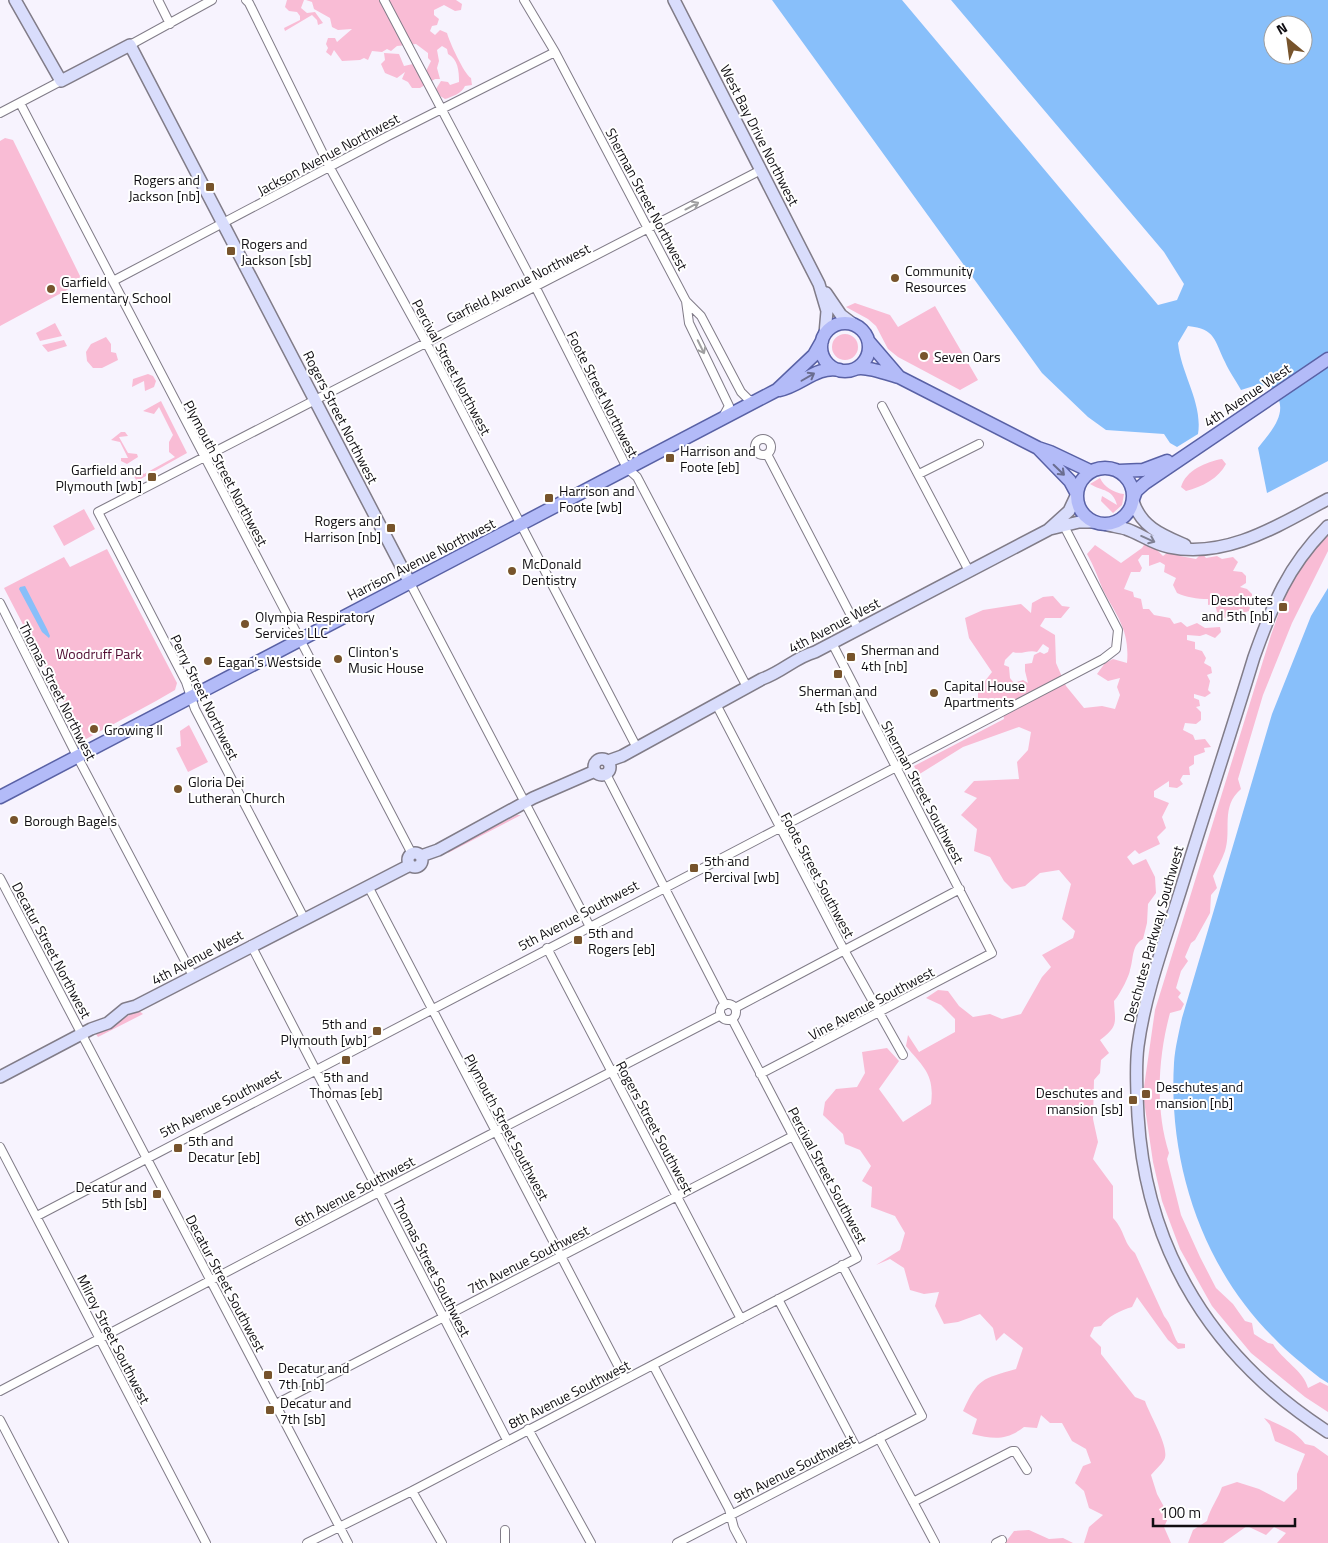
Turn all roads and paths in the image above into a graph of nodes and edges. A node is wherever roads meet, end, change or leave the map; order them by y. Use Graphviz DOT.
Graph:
graph roads {
  1 [pos="15,0"];
  2 [pos="158,0"];
  3 [pos="212,0"];
  4 [pos="246,0"];
  5 [pos="384,0"];
  6 [pos="524,0"];
  7 [pos="674,0"];
  8 [pos="170,24"];
  9 [pos="130,45"];
  10 [pos="555,52"];
  11 [pos="61,81"];
  12 [pos="20,102"];
  13 [pos="442,109"];
  14 [pos="0,113"];
  15 [pos="330,168"];
  16 [pos="761,170"];
  17 [pos="223,223"];
  18 [pos="649,229"];
  19 [pos="113,281"];
  20 [pos="819,284"];
  21 [pos="536,288"];
  22 [pos="686,301"];
  23 [pos="853,324"];
  24 [pos="824,338"];
  25 [pos="868,342"];
  26 [pos="427,344"];
  27 [pos="1328,359"];
  28 [pos="855,368"];
  29 [pos="840,370"];
  30 [pos="899,377"];
  31 [pos="777,390"];
  32 [pos="316,400"];
  33 [pos="755,401"];
  34 [pos="882,406"];
  35 [pos="716,422"];
  36 [pos="979,444"];
  37 [pos="1038,448"];
  38 [pos="767,454"];
  39 [pos="1183,455"];
  40 [pos="204,458"];
  41 [pos="627,468"];
  42 [pos="1090,471"];
  43 [pos="1119,471"];
  44 [pos="919,474"];
  45 [pos="1076,495"];
  46 [pos="1328,499"];
  47 [pos="1133,500"];
  48 [pos="98,512"];
  49 [pos="1099,523"];
  50 [pos="520,525"];
  51 [pos="1064,526"];
  52 [pos="1328,526"];
  53 [pos="1048,530"];
  54 [pos="1194,549"];
  55 [pos="969,571"];
  56 [pos="410,583"];
  57 [pos="0,603"];
  58 [pos="858,629"];
  59 [pos="300,639"];
  60 [pos="832,643"];
  61 [pos="746,687"];
  62 [pos="191,697"];
  63 [pos="716,704"];
  64 [pos="636,746"];
  65 [pos="77,756"];
  66 [pos="895,766"];
  67 [pos="600,772"];
  68 [pos="0,797"];
  69 [pos="525,802"];
  70 [pos="779,827"];
  71 [pos="414,858"];
  72 [pos="0,878"];
  73 [pos="368,886"];
  74 [pos="664,887"];
  75 [pos="960,889"];
  76 [pos="304,918"];
  77 [pos="590,925"];
  78 [pos="251,945"];
  79 [pos="547,948"];
  80 [pos="844,950"];
  81 [pos="992,953"];
  82 [pos="193,976"];
  83 [pos="725,1005"];
  84 [pos="432,1008"];
  85 [pos="735,1008"];
  86 [pos="879,1014"];
  87 [pos="721,1015"];
  88 [pos="732,1019"];
  89 [pos="82,1034"];
  90 [pos="903,1055"];
  91 [pos="316,1070"];
  92 [pos="611,1071"];
  93 [pos="760,1074"];
  94 [pos="0,1078"];
  95 [pos="495,1131"];
  96 [pos="793,1136"];
  97 [pos="0,1147"];
  98 [pos="146,1157"];
  99 [pos="379,1192"];
  100 [pos="677,1196"];
  101 [pos="37,1216"];
  102 [pos="561,1256"];
  103 [pos="842,1265"];
  104 [pos="211,1280"];
  105 [pos="778,1299"];
  106 [pos="444,1317"];
  107 [pos="740,1319"];
  108 [pos="99,1339"];
  109 [pos="653,1365"];
  110 [pos="625,1379"];
  111 [pos="0,1391"];
  112 [pos="276,1404"];
  113 [pos="0,1420"];
  114 [pos="528,1429"];
  115 [pos="1328,1432"];
  116 [pos="879,1438"];
  117 [pos="507,1440"];
  118 [pos="857,1450"];
  119 [pos="1027,1470"];
  120 [pos="412,1490"];
  121 [pos="913,1502"];
  122 [pos="730,1516"];
  123 [pos="340,1526"];
  124 [pos="505,1530"];
  125 [pos="64,1543"];
  126 [pos="206,1543"];
  127 [pos="307,1543"];
  128 [pos="348,1543"];
  129 [pos="442,1543"];
  130 [pos="505,1543"];
  131 [pos="591,1543"];
  132 [pos="678,1543"];
  133 [pos="742,1543"];
  134 [pos="935,1543"];
  1 -- 11 [label="street"];
  2 -- 8 [label="street"];
  3 -- 8 [label="street"];
  4 -- 15 [label="street, Percival Street Northwest"];
  5 -- 13 [label="street, Foote Street Northwest"];
  6 -- 10 [label="street, Sherman Street Northwest"];
  7 -- 16 [label="street, West Bay Drive Northwest"];
  8 -- 9 [label="street"];
  9 -- 11 [label="street"];
  9 -- 17 [label="street, Rogers Street Northwest"];
  10 -- 13 [label="street, Jackson Avenue Northwest"];
  10 -- 18 [label="street, Sherman Street Northwest"];
  11 -- 12 [label="street"];
  12 -- 14 [label="street"];
  12 -- 19 [label="street, Plymouth Street Northwest"];
  13 -- 15 [label="street, Jackson Avenue Northwest"];
  13 -- 21 [label="street, Foote Street Northwest"];
  15 -- 17 [label="street, Jackson Avenue Northwest"];
  15 -- 26 [label="street, Percival Street Northwest"];
  18 -- 16 [label="street, Garfield Avenue Northwest, one-way"];
  16 -- 20 [label="street, West Bay Drive Northwest"];
  17 -- 19 [label="street, Jackson Avenue Northwest"];
  17 -- 32 [label="street, Rogers Street Northwest"];
  18 -- 21 [label="street, Garfield Avenue Northwest"];
  18 -- 22 [label="street, Sherman Street Northwest"];
  19 -- 40 [label="street, Plymouth Street Northwest"];
  20 -- 23 [label="street, West Bay Drive Northwest"];
  20 -- 24 [label="street, West Bay Drive Northwest"];
  21 -- 26 [label="street, Garfield Avenue Northwest"];
  21 -- 41 [label="street, Foote Street Northwest"];
  22 -- 33 [label="street, Sherman Street Northwest"];
  22 -- 35 [label="street, one-way"];
  23 -- 24 [label="main road"];
  23 -- 25 [label="main road"];
  24 -- 29 [label="main road"];
  24 -- 31 [label="main road, Harrison Avenue Northwest"];
  25 -- 28 [label="main road"];
  25 -- 30 [label="main road"];
  26 -- 32 [label="street, Garfield Avenue Northwest"];
  26 -- 50 [label="street, Percival Street Northwest"];
  27 -- 39 [label="main road, 4th Avenue West"];
  28 -- 29 [label="main road"];
  28 -- 30 [label="main road"];
  31 -- 29 [label="main road, Harrison Avenue Northwest, one-way"];
  30 -- 37 [label="main road"];
  31 -- 33 [label="main road, Harrison Avenue Northwest"];
  32 -- 40 [label="street, Garfield Avenue Northwest"];
  32 -- 56 [label="street, Rogers Street Northwest"];
  33 -- 35 [label="main road, Harrison Avenue Northwest"];
  34 -- 44 [label="street"];
  35 -- 41 [label="main road, Harrison Avenue Northwest"];
  36 -- 44 [label="street"];
  37 -- 42 [label="main road"];
  37 -- 45 [label="main road, one-way"];
  38 -- 58 [label="street"];
  39 -- 43 [label="main road"];
  39 -- 47 [label="main road"];
  40 -- 48 [label="street, Garfield Avenue Northwest"];
  40 -- 59 [label="street, Plymouth Street Northwest"];
  41 -- 50 [label="main road, Harrison Avenue Northwest"];
  41 -- 61 [label="street, Foote Street Northwest"];
  42 -- 43 [label="main road"];
  42 -- 45 [label="main road"];
  43 -- 47 [label="main road"];
  44 -- 55 [label="street"];
  45 -- 49 [label="main road"];
  45 -- 53 [label="street, 4th Avenue West"];
  46 -- 54 [label="street"];
  47 -- 49 [label="main road"];
  47 -- 54 [label="street"];
  48 -- 62 [label="street, Perry Street Northwest"];
  49 -- 51 [label="street, 4th Avenue West"];
  49 -- 54 [label="street, one-way"];
  50 -- 56 [label="main road, Harrison Avenue Northwest"];
  50 -- 64 [label="street, Percival Street Northwest"];
  51 -- 53 [label="street, 4th Avenue West"];
  51 -- 66 [label="street, 5th Avenue Southwest"];
  52 -- 115 [label="street, Deschutes Parkway Southwest"];
  53 -- 55 [label="street, 4th Avenue West"];
  55 -- 58 [label="street, 4th Avenue West"];
  56 -- 59 [label="main road, Harrison Avenue Northwest"];
  56 -- 69 [label="street, Rogers Street Northwest"];
  57 -- 65 [label="street, Thomas Street Northwest"];
  58 -- 60 [label="street, 4th Avenue West"];
  59 -- 62 [label="main road, Harrison Avenue Northwest"];
  59 -- 71 [label="street, Plymouth Street Northwest"];
  60 -- 61 [label="street, 4th Avenue West"];
  60 -- 66 [label="street, Sherman Street Southwest"];
  61 -- 63 [label="street, 4th Avenue West"];
  62 -- 65 [label="main road, Harrison Avenue Northwest"];
  62 -- 76 [label="street, Perry Street Northwest"];
  63 -- 64 [label="street, 4th Avenue West"];
  63 -- 70 [label="street, Foote Street Southwest"];
  64 -- 67 [label="street, 4th Avenue West"];
  65 -- 68 [label="main road, Harrison Avenue Northwest"];
  65 -- 82 [label="street, Thomas Street Northwest"];
  66 -- 70 [label="street, 5th Avenue Southwest"];
  66 -- 75 [label="street, Sherman Street Southwest"];
  67 -- 69 [label="street, 4th Avenue West"];
  67 -- 74 [label="street"];
  69 -- 71 [label="street, 4th Avenue West"];
  69 -- 77 [label="street"];
  70 -- 74 [label="street, 5th Avenue Southwest"];
  70 -- 80 [label="street, Foote Street Southwest"];
  71 -- 73 [label="street, 4th Avenue West"];
  72 -- 89 [label="street, Decatur Street Northwest"];
  73 -- 76 [label="street, 4th Avenue West"];
  73 -- 84 [label="street, Plymouth Street Southwest"];
  74 -- 77 [label="street, 5th Avenue Southwest"];
  74 -- 83 [label="street"];
  75 -- 80 [label="street"];
  75 -- 81 [label="street, Sherman Street Southwest"];
  76 -- 78 [label="street, 4th Avenue West"];
  77 -- 79 [label="street, 5th Avenue Southwest"];
  78 -- 82 [label="street, 4th Avenue West"];
  78 -- 91 [label="street, Thomas Street Southwest"];
  79 -- 84 [label="street, 5th Avenue Southwest"];
  79 -- 92 [label="street, Rogers Street Southwest"];
  80 -- 85 [label="street"];
  80 -- 86 [label="street, Foote Street Southwest"];
  81 -- 86 [label="street, Vine Avenue Southwest"];
  82 -- 89 [label="street, 4th Avenue West"];
  83 -- 85 [label="street"];
  83 -- 87 [label="street"];
  84 -- 91 [label="street, 5th Avenue Southwest"];
  84 -- 95 [label="street, Plymouth Street Southwest"];
  85 -- 88 [label="street"];
  86 -- 90 [label="street, Foote Street Southwest"];
  86 -- 93 [label="street, Vine Avenue Southwest"];
  87 -- 88 [label="street"];
  87 -- 92 [label="street, 6th Avenue Southwest"];
  88 -- 93 [label="street, Percival Street Southwest"];
  89 -- 94 [label="street, 4th Avenue West"];
  89 -- 98 [label="street, Decatur Street Southwest"];
  91 -- 98 [label="street, 5th Avenue Southwest"];
  91 -- 99 [label="street, Thomas Street Southwest"];
  92 -- 95 [label="street, 6th Avenue Southwest"];
  92 -- 100 [label="street, Rogers Street Southwest"];
  93 -- 96 [label="street, Percival Street Southwest"];
  95 -- 99 [label="street, 6th Avenue Southwest"];
  95 -- 102 [label="street, Plymouth Street Southwest"];
  96 -- 100 [label="street, 7th Avenue Southwest"];
  96 -- 103 [label="street, Percival Street Southwest"];
  97 -- 101 [label="street, Milroy Street Southwest"];
  98 -- 101 [label="street, 5th Avenue Southwest"];
  98 -- 104 [label="street, Decatur Street Southwest"];
  99 -- 104 [label="street, 6th Avenue Southwest"];
  99 -- 106 [label="street, Thomas Street Southwest"];
  100 -- 102 [label="street, 7th Avenue Southwest"];
  100 -- 107 [label="street, Rogers Street Southwest"];
  101 -- 108 [label="street, Milroy Street Southwest"];
  102 -- 106 [label="street, 7th Avenue Southwest"];
  102 -- 110 [label="street, Plymouth Street Southwest"];
  103 -- 105 [label="street, 8th Avenue Southwest"];
  103 -- 116 [label="street, 9th Avenue Southwest"];
  104 -- 108 [label="street, 6th Avenue Southwest"];
  104 -- 112 [label="street, Decatur Street Southwest"];
  105 -- 107 [label="street, 8th Avenue Southwest"];
  105 -- 118 [label="street"];
  106 -- 112 [label="street, 7th Avenue Southwest"];
  106 -- 117 [label="street, Thomas Street Southwest"];
  107 -- 109 [label="street, 8th Avenue Southwest"];
  108 -- 111 [label="street, 6th Avenue Southwest"];
  108 -- 126 [label="street, Milroy Street Southwest"];
  109 -- 110 [label="street, 8th Avenue Southwest"];
  109 -- 122 [label="street"];
  110 -- 114 [label="street, 8th Avenue Southwest"];
  112 -- 123 [label="street, Decatur Street Southwest"];
  113 -- 125 [label="street"];
  114 -- 117 [label="street, 8th Avenue Southwest"];
  114 -- 131 [label="street"];
  116 -- 118 [label="street, 9th Avenue Southwest"];
  116 -- 121 [label="street"];
  117 -- 120 [label="street, 8th Avenue Southwest"];
  118 -- 122 [label="street, 9th Avenue Southwest"];
  119 -- 121 [label="street"];
  120 -- 123 [label="street, 8th Avenue Southwest"];
  120 -- 129 [label="street"];
  121 -- 134 [label="street"];
  122 -- 132 [label="street, 9th Avenue Southwest"];
  122 -- 133 [label="street"];
  123 -- 127 [label="street, 8th Avenue Southwest"];
  123 -- 128 [label="street, Decatur Street Southwest"];
  124 -- 130 [label="street"];
}
